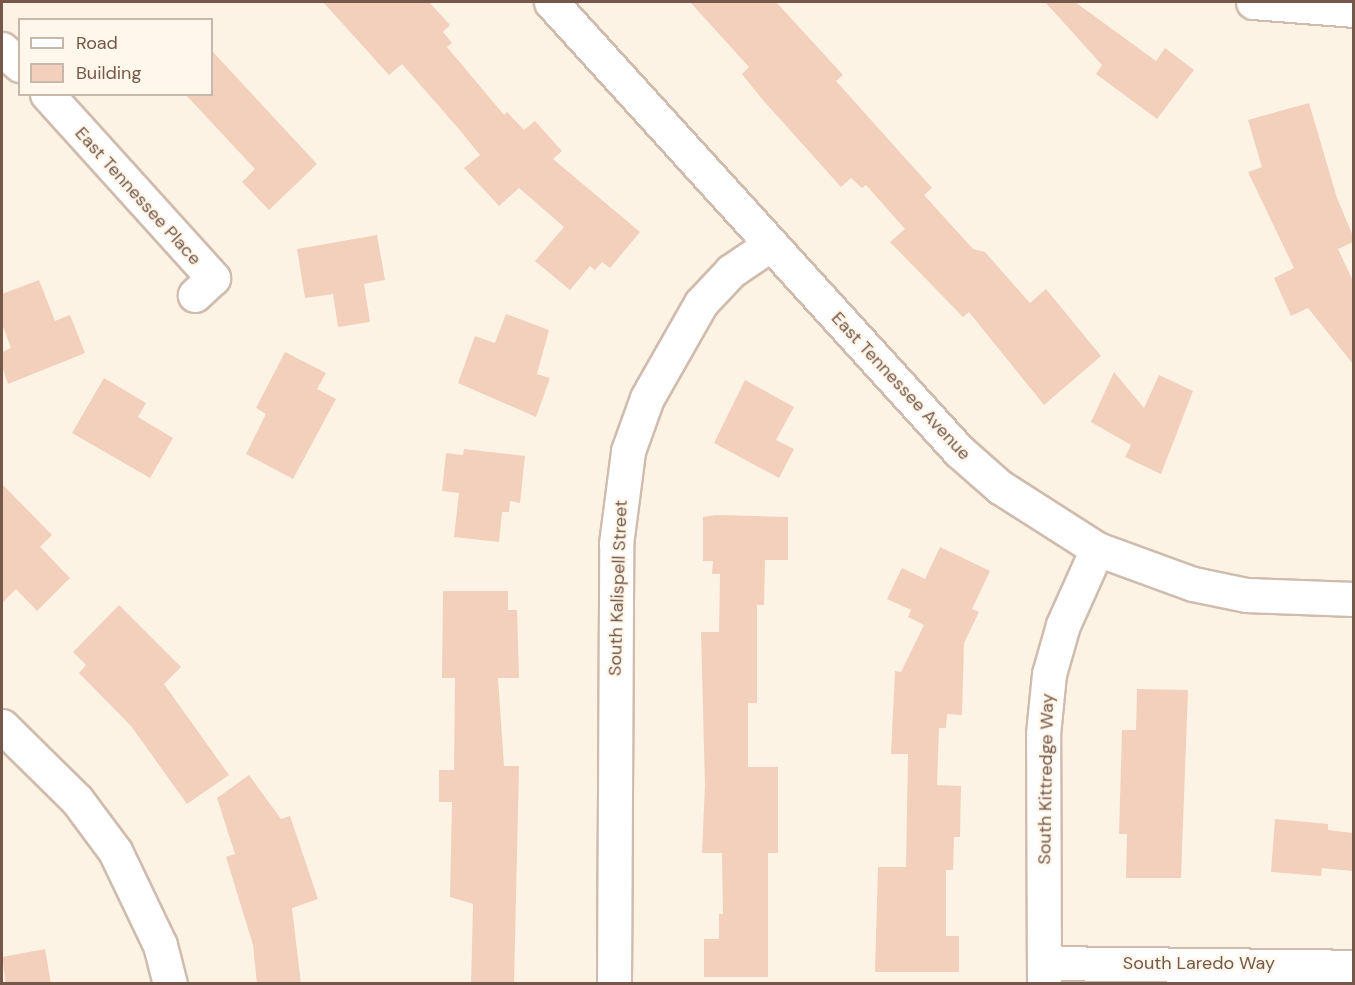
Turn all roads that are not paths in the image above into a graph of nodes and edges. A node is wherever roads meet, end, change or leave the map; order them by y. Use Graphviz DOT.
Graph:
graph roads {
  1 [pos="551,2"];
  2 [pos="1253,2"];
  3 [pos="1353,10"];
  4 [pos="2,49"];
  5 [pos="18,63"];
  6 [pos="49,96"];
  7 [pos="771,244"];
  8 [pos="195,295"];
  9 [pos="1098,549"];
  10 [pos="1353,599"];
  11 [pos="2,726"];
  12 [pos="1353,967"];
  13 [pos="1044,973"];
  14 [pos="170,984"];
  15 [pos="614,984"];
  1 -- 7 [label="street, East Tennessee Avenue"];
  2 -- 3 [label="street"];
  4 -- 5 [label="street"];
  6 -- 8 [label="street, East Tennessee Place"];
  7 -- 9 [label="street, East Tennessee Avenue"];
  7 -- 15 [label="street, South Kalispell Street"];
  9 -- 10 [label="street, East Tennessee Avenue"];
  9 -- 13 [label="street, South Kittredge Way"];
  11 -- 14 [label="street"];
  12 -- 13 [label="street, South Laredo Way"];
}
